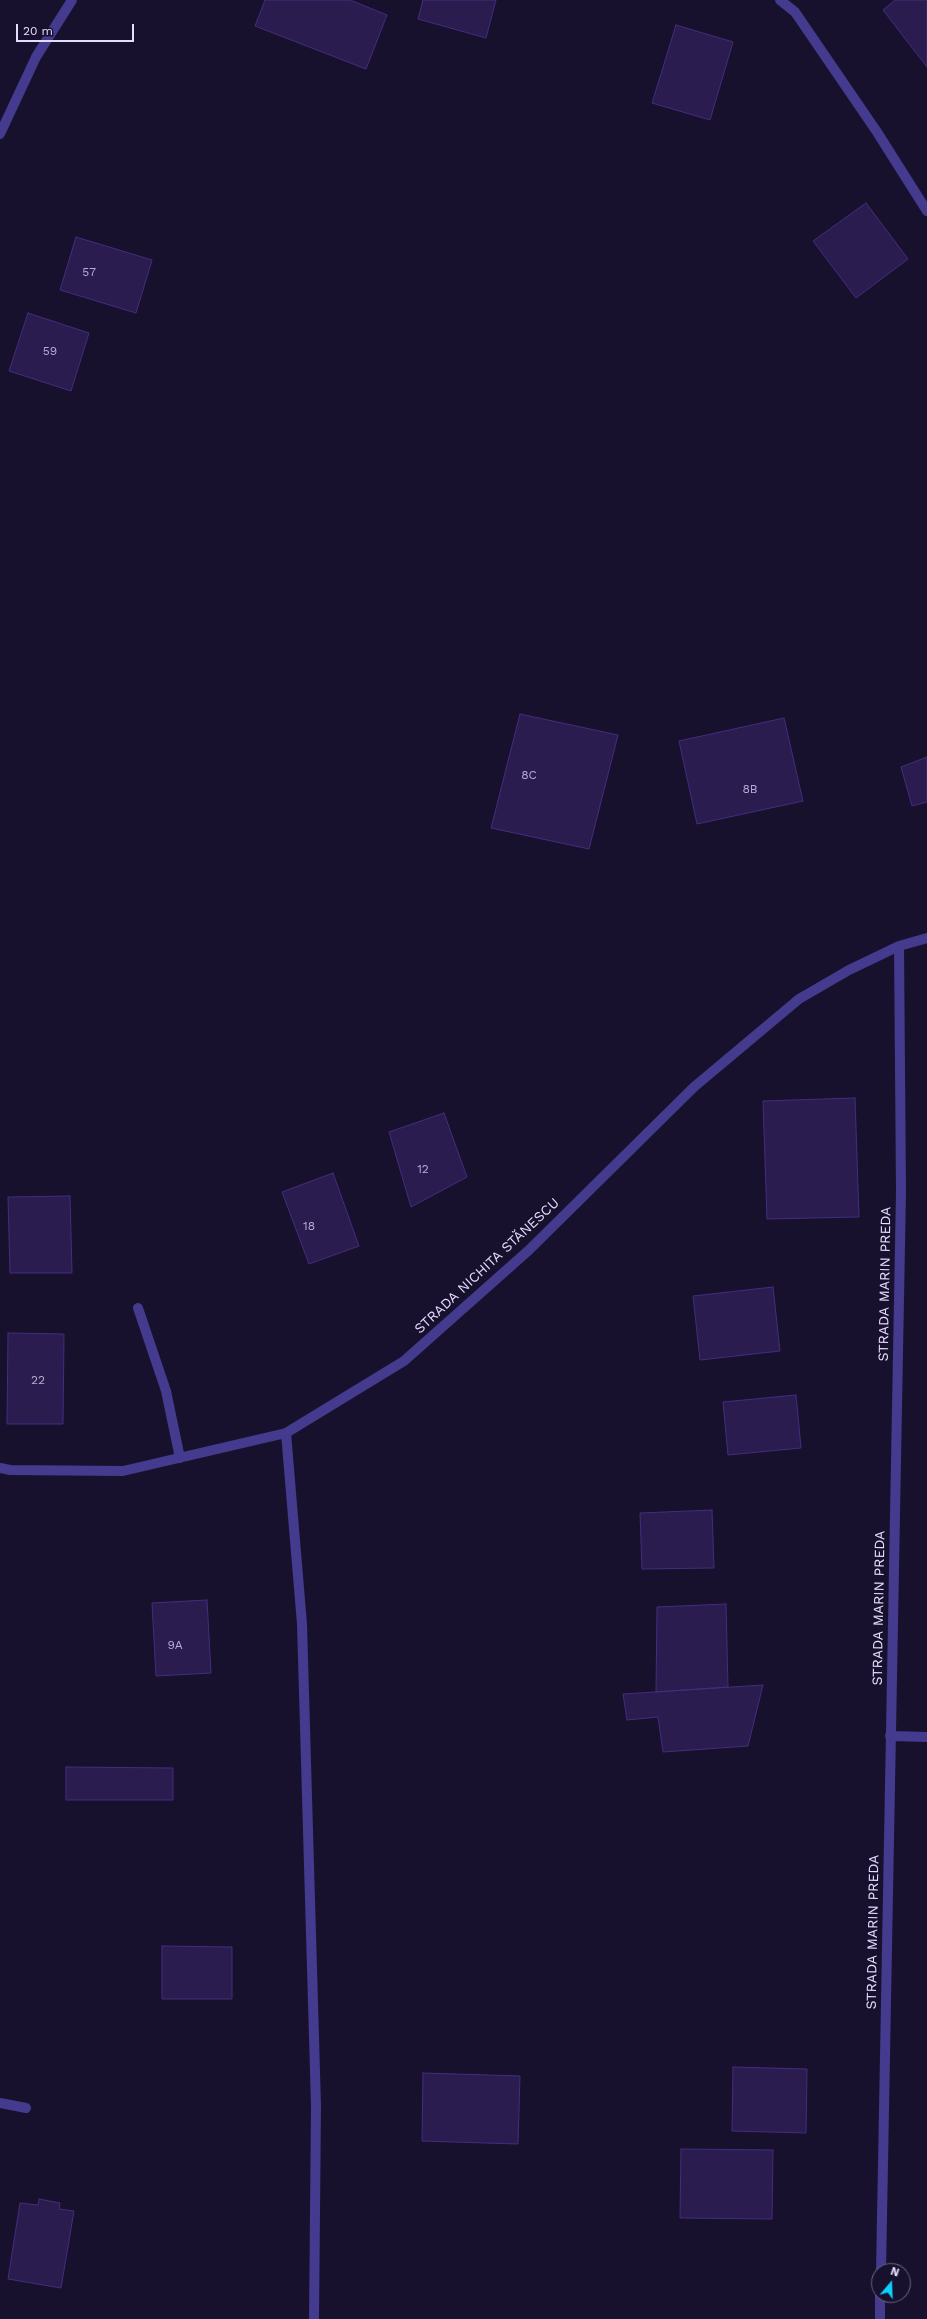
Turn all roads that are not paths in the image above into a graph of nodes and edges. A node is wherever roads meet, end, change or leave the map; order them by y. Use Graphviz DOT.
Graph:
graph roads {
  1 [pos="72,0"];
  2 [pos="780,0"];
  3 [pos="0,134"];
  4 [pos="927,211"];
  5 [pos="927,938"];
  6 [pos="899,946"];
  7 [pos="138,1308"];
  8 [pos="286,1433"];
  9 [pos="180,1458"];
  10 [pos="0,1468"];
  11 [pos="890,1736"];
  12 [pos="927,1737"];
  13 [pos="0,2103"];
  14 [pos="26,2108"];
  15 [pos="880,2263"];
  16 [pos="880,2303"];
  17 [pos="314,2319"];
  18 [pos="880,2319"];
  1 -- 3 [label="street"];
  2 -- 4 [label="street"];
  5 -- 6 [label="street, STRADA NICHITA STĂNESCU"];
  6 -- 8 [label="street, STRADA NICHITA STĂNESCU"];
  6 -- 11 [label="street, STRADA MARIN PREDA"];
  7 -- 9 [label="street"];
  8 -- 9 [label="street, STRADA NICHITA STĂNESCU"];
  8 -- 17 [label="street"];
  9 -- 10 [label="street, STRADA NICHITA STĂNESCU"];
  11 -- 12 [label="street"];
  11 -- 15 [label="street, STRADA MARIN PREDA"];
  13 -- 14 [label="street"];
  16 -- 18 [label="street"];
}
